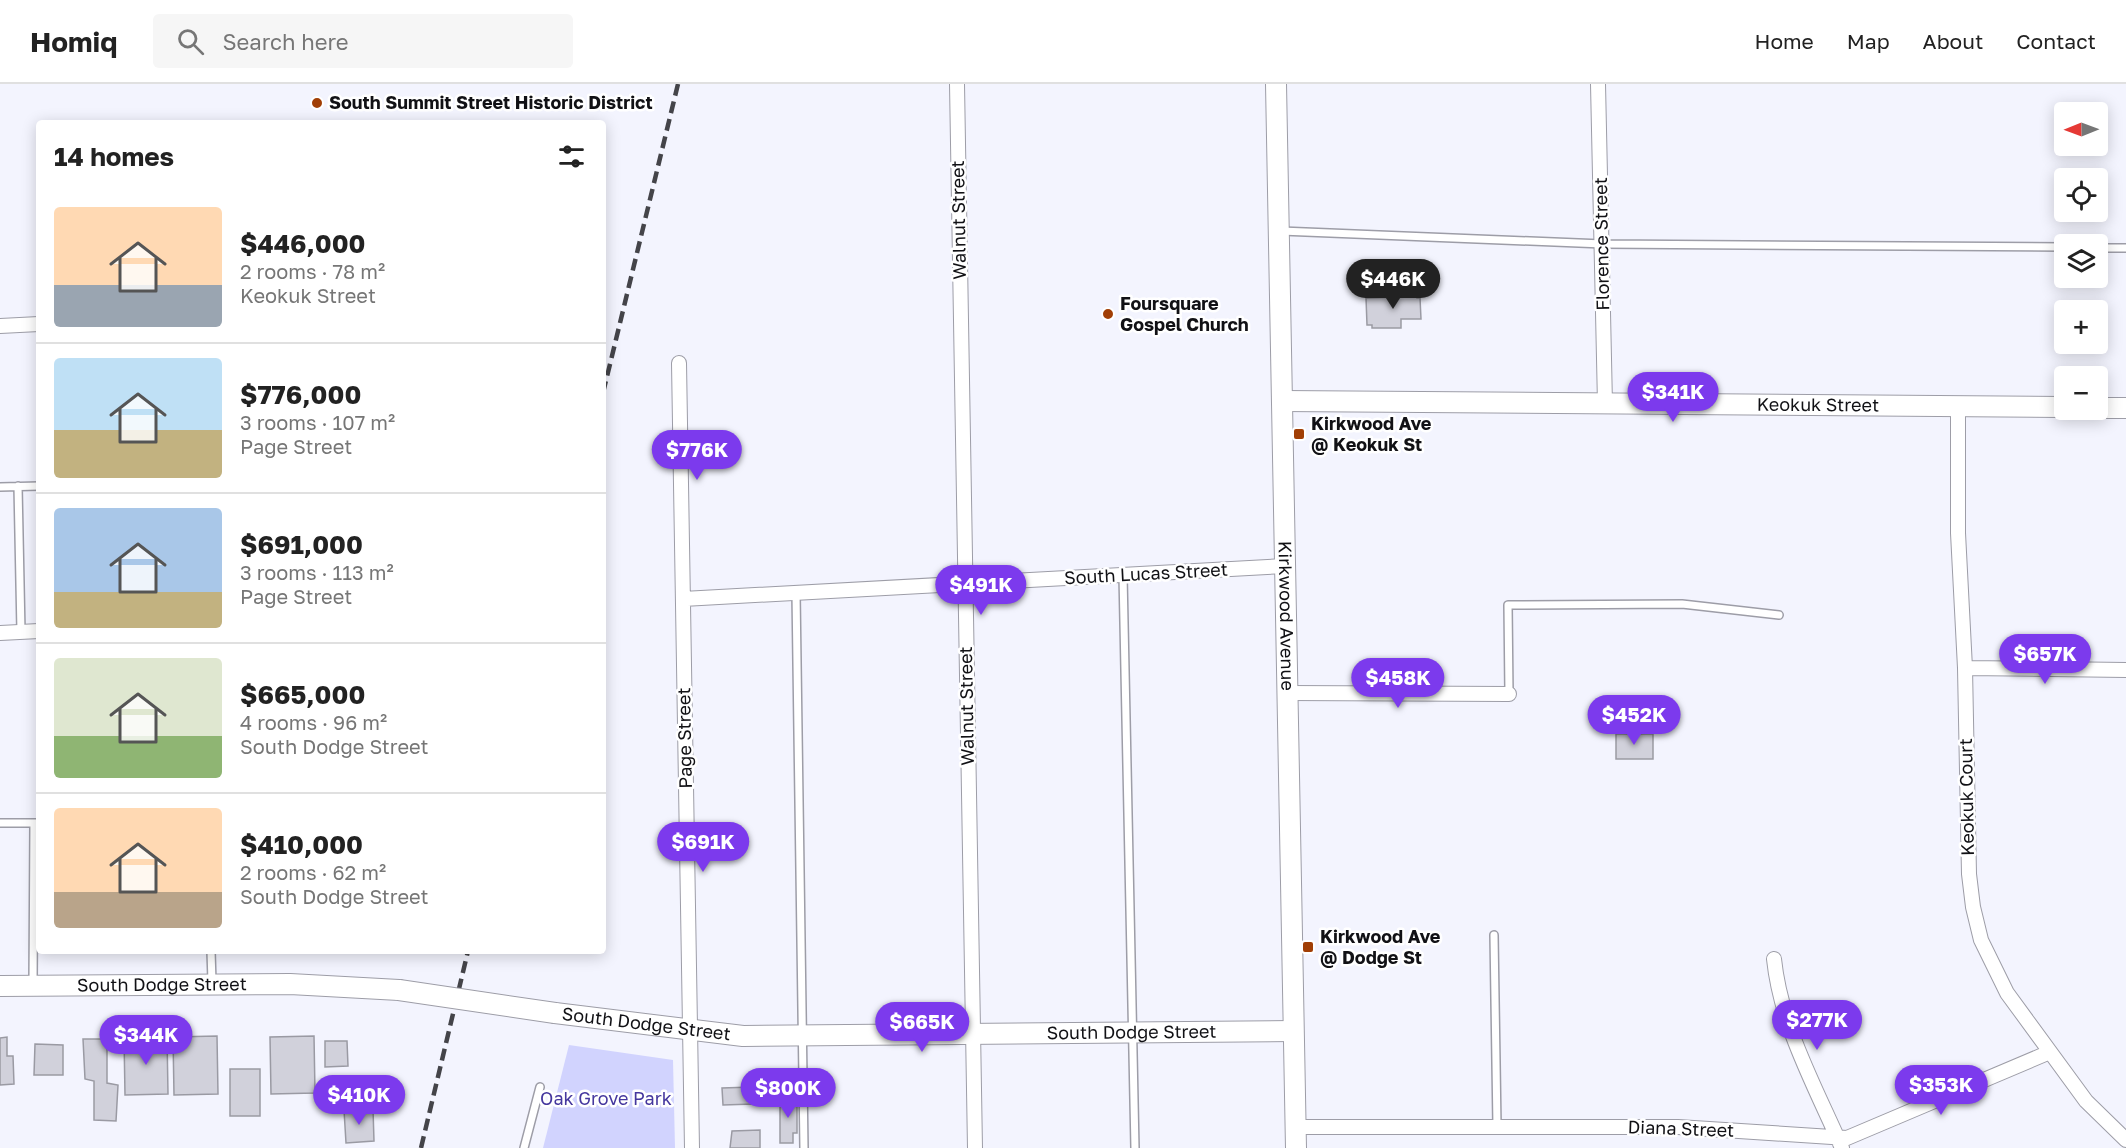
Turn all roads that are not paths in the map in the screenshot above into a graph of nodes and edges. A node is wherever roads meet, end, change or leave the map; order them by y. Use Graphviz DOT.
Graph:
graph roads {
  1 [pos="957,84"];
  2 [pos="1276,84"];
  3 [pos="1599,84"];
  4 [pos="1279,231"];
  5 [pos="1603,244"];
  6 [pos="2054,248"];
  7 [pos="2108,248"];
  8 [pos="2126,248"];
  9 [pos="36,324"];
  10 [pos="0,326"];
  11 [pos="679,363"];
  12 [pos="1282,400"];
  13 [pos="1605,404"];
  14 [pos="1958,405"];
  15 [pos="2054,407"];
  16 [pos="2108,408"];
  17 [pos="2126,408"];
  18 [pos="18,486"];
  19 [pos="36,486"];
  20 [pos="0,487"];
  21 [pos="1285,566"];
  22 [pos="1123,575"];
  23 [pos="965,583"];
  24 [pos="796,592"];
  25 [pos="683,599"];
  26 [pos="1779,615"];
  27 [pos="36,631"];
  28 [pos="21,632"];
  29 [pos="0,633"];
  30 [pos="1965,668"];
  31 [pos="2126,670"];
  32 [pos="1287,693"];
  33 [pos="1509,694"];
  34 [pos="0,823"];
  35 [pos="36,823"];
  36 [pos="1494,934"];
  37 [pos="212,954"];
  38 [pos="1774,959"];
  39 [pos="212,984"];
  40 [pos="0,986"];
  41 [pos="33,986"];
  42 [pos="1293,1031"];
  43 [pos="690,1032"];
  44 [pos="1132,1032"];
  45 [pos="973,1034"];
  46 [pos="802,1036"];
  47 [pos="2050,1052"];
  48 [pos="540,1087"];
  49 [pos="1497,1126"];
  50 [pos="1295,1127"];
  51 [pos="2126,1140"];
  52 [pos="1840,1142"];
  53 [pos="524,1148"];
  54 [pos="692,1148"];
  55 [pos="804,1148"];
  56 [pos="975,1148"];
  57 [pos="1135,1148"];
  58 [pos="1296,1148"];
  1 -- 23 [label="street, Walnut Street"];
  2 -- 4 [label="main road, Kirkwood Avenue"];
  3 -- 5 [label="street, Florence Street"];
  4 -- 5 [label="lane"];
  4 -- 12 [label="main road, Kirkwood Avenue"];
  5 -- 6 [label="lane"];
  5 -- 13 [label="street, Florence Street"];
  7 -- 8 [label="lane"];
  9 -- 10 [label="street"];
  11 -- 25 [label="street, Page Street"];
  12 -- 13 [label="main road, Keokuk Street"];
  12 -- 21 [label="main road, Kirkwood Avenue"];
  13 -- 14 [label="main road, Keokuk Street"];
  14 -- 15 [label="main road, Keokuk Street"];
  14 -- 30 [label="street, Keokuk Court"];
  16 -- 17 [label="main road"];
  18 -- 19 [label="lane"];
  18 -- 20 [label="lane"];
  18 -- 28 [label="lane"];
  21 -- 22 [label="street, South Lucas Street"];
  21 -- 32 [label="main road, Kirkwood Avenue"];
  22 -- 23 [label="street, South Lucas Street"];
  22 -- 44 [label="lane"];
  23 -- 24 [label="street, South Lucas Street"];
  23 -- 45 [label="street, Walnut Street"];
  24 -- 25 [label="street, South Lucas Street"];
  24 -- 46 [label="lane"];
  25 -- 43 [label="street, Page Street"];
  26 -- 33 [label="lane"];
  27 -- 28 [label="street"];
  28 -- 29 [label="street"];
  30 -- 31 [label="street"];
  30 -- 47 [label="street, Keokuk Court"];
  32 -- 33 [label="street"];
  32 -- 42 [label="main road, Kirkwood Avenue"];
  34 -- 35 [label="lane"];
  35 -- 41 [label="lane"];
  36 -- 49 [label="lane"];
  37 -- 39 [label="lane"];
  38 -- 52 [label="street"];
  39 -- 41 [label="main road, South Dodge Street"];
  39 -- 43 [label="main road, South Dodge Street, bridge"];
  40 -- 41 [label="main road, South Dodge Street"];
  42 -- 44 [label="main road, South Dodge Street"];
  42 -- 50 [label="main road, Kirkwood Avenue"];
  43 -- 46 [label="main road, South Dodge Street"];
  43 -- 54 [label="street, Page Street"];
  44 -- 45 [label="main road, South Dodge Street"];
  44 -- 57 [label="lane"];
  45 -- 46 [label="main road, South Dodge Street"];
  45 -- 56 [label="street, Walnut Street"];
  46 -- 55 [label="lane"];
  47 -- 51 [label="street, Keokuk Court"];
  47 -- 52 [label="street, Diana Street"];
  48 -- 53 [label="lane"];
  49 -- 50 [label="street, Diana Street"];
  49 -- 52 [label="street, Diana Street"];
  50 -- 58 [label="main road, Kirkwood Avenue"];
}
